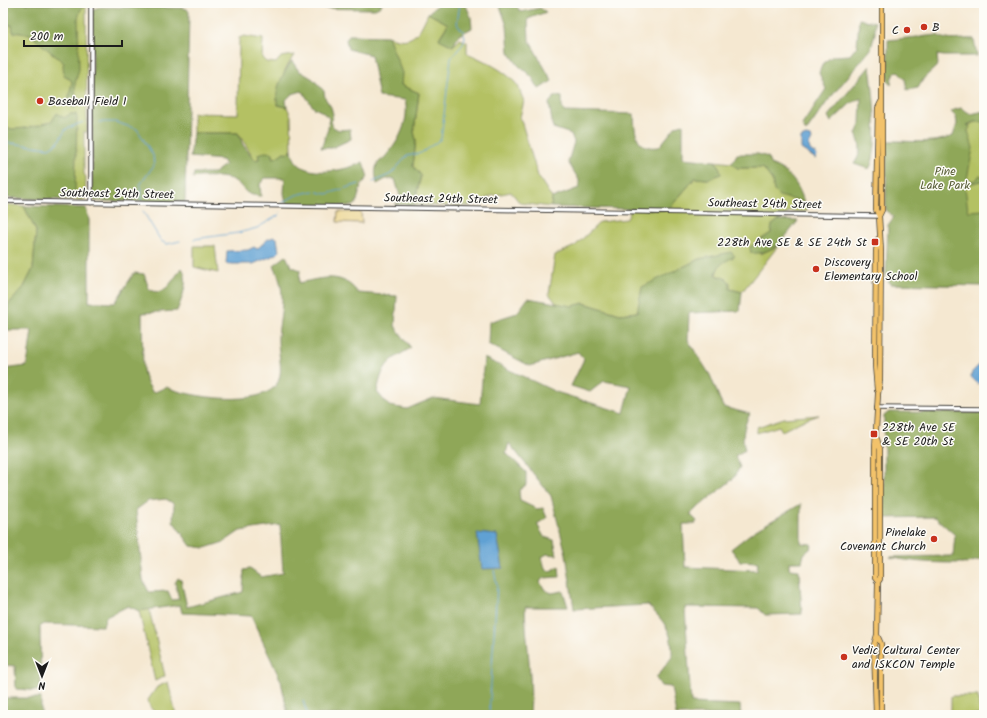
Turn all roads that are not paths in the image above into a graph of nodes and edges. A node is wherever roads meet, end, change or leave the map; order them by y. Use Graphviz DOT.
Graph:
graph roads {
  1 [pos="91,3"];
  2 [pos="882,3"];
  3 [pos="3,201"];
  4 [pos="91,203"];
  5 [pos="879,216"];
  6 [pos="879,234"];
  7 [pos="876,312"];
  8 [pos="880,331"];
  9 [pos="878,394"];
  10 [pos="877,408"];
  11 [pos="984,409"];
  12 [pos="877,635"];
  13 [pos="879,715"];
  1 -- 4 [label="street"];
  2 -- 5 [label="main road"];
  3 -- 4 [label="street, Southeast 24th Street"];
  4 -- 5 [label="street, Southeast 24th Street"];
  5 -- 6 [label="main road"];
  6 -- 7 [label="main road"];
  6 -- 8 [label="main road"];
  7 -- 8 [label="main road"];
  7 -- 9 [label="main road"];
  8 -- 9 [label="main road"];
  9 -- 10 [label="main road"];
  10 -- 11 [label="street"];
  10 -- 12 [label="main road"];
  12 -- 13 [label="main road"];
  12 -- 13 [label="main road"];
}
